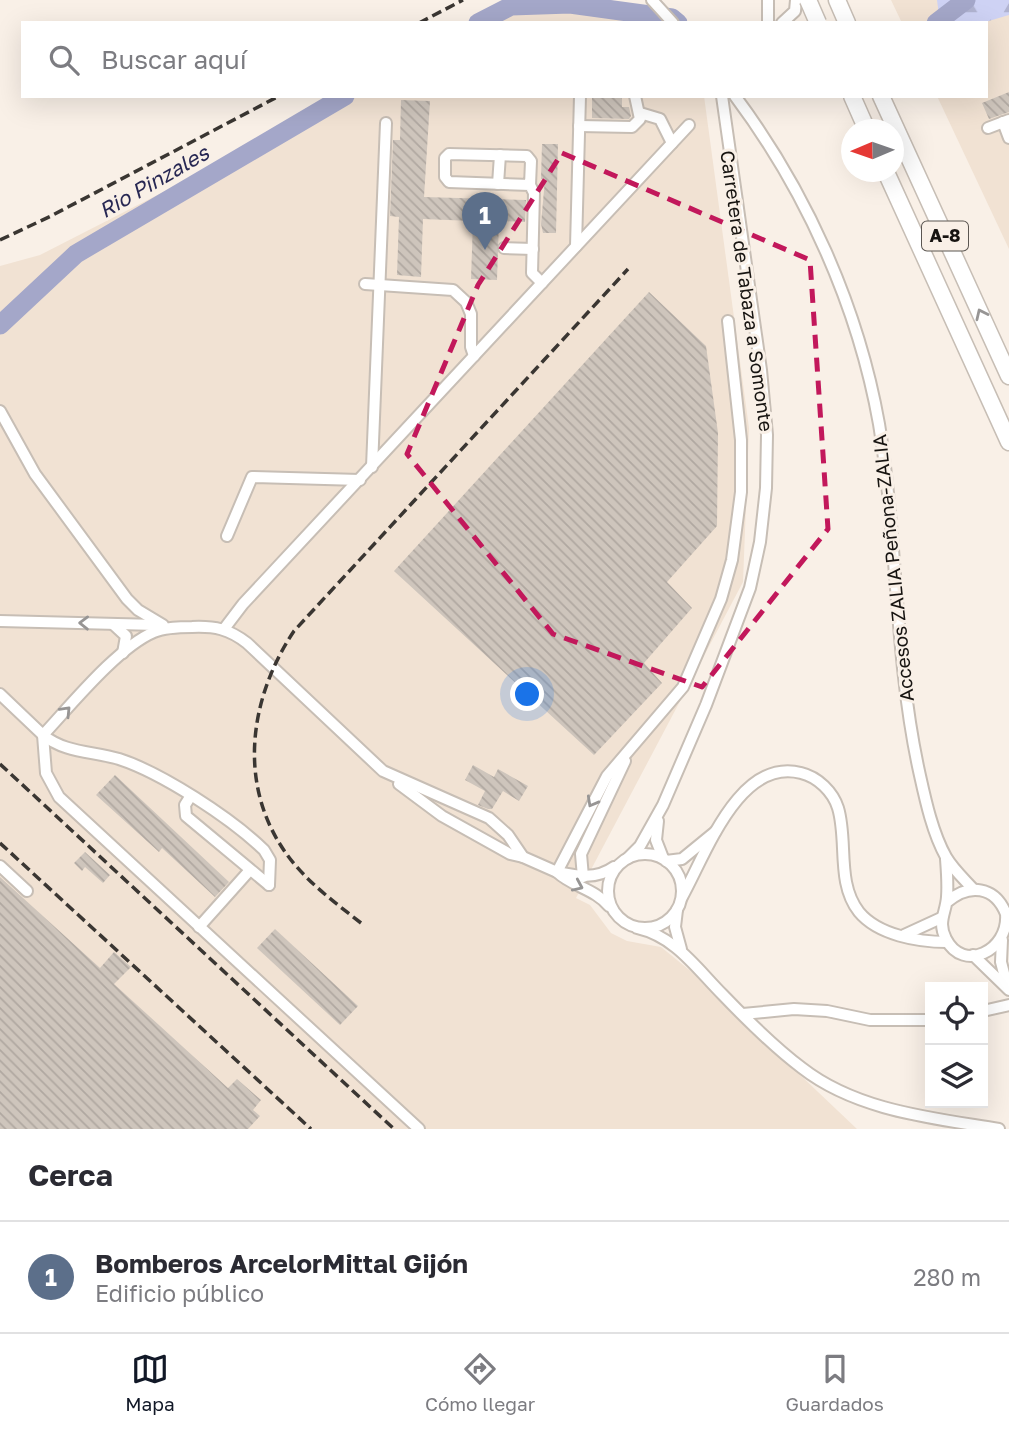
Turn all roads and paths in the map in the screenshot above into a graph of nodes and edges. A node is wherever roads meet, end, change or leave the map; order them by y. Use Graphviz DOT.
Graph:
graph roads {
  1 [pos="652,0"];
  2 [pos="810,0"];
  3 [pos="837,0"];
  4 [pos="770,2"];
  5 [pos="795,5"];
  6 [pos="671,21"];
  7 [pos="768,21"];
  8 [pos="783,21"];
  9 [pos="817,21"];
  10 [pos="847,21"];
  11 [pos="580,98"];
  12 [pos="636,98"];
  13 [pos="722,98"];
  14 [pos="736,98"];
  15 [pos="853,98"];
  16 [pos="882,98"];
  17 [pos="640,113"];
  18 [pos="862,119"];
  19 [pos="1006,121"];
  20 [pos="386,122"];
  21 [pos="689,125"];
  22 [pos="579,126"];
  23 [pos="988,128"];
  24 [pos="1009,138"];
  25 [pos="672,143"];
  26 [pos="500,155"];
  27 [pos="891,182"];
  28 [pos="498,184"];
  29 [pos="530,185"];
  30 [pos="576,246"];
  31 [pos="504,248"];
  32 [pos="533,249"];
  33 [pos="542,283"];
  34 [pos="365,284"];
  35 [pos="379,285"];
  36 [pos="727,321"];
  37 [pos="474,356"];
  38 [pos="1009,376"];
  39 [pos="0,411"];
  40 [pos="1009,442"];
  41 [pos="372,467"];
  42 [pos="360,480"];
  43 [pos="227,536"];
  44 [pos="122,592"];
  45 [pos="0,621"];
  46 [pos="112,623"];
  47 [pos="163,625"];
  48 [pos="177,627"];
  49 [pos="224,629"];
  50 [pos="123,653"];
  51 [pos="0,694"];
  52 [pos="43,735"];
  53 [pos="632,747"];
  54 [pos="383,771"];
  55 [pos="190,797"];
  56 [pos="663,805"];
  57 [pos="719,828"];
  58 [pos="945,856"];
  59 [pos="523,857"];
  60 [pos="624,860"];
  61 [pos="665,860"];
  62 [pos="0,866"];
  63 [pos="250,870"];
  64 [pos="556,872"];
  65 [pos="583,877"];
  66 [pos="974,889"];
  67 [pos="27,891"];
  68 [pos="947,902"];
  69 [pos="680,903"];
  70 [pos="616,915"];
  71 [pos="941,918"];
  72 [pos="199,926"];
  73 [pos="637,928"];
  74 [pos="904,935"];
  75 [pos="1002,940"];
  76 [pos="947,942"];
  77 [pos="682,951"];
  78 [pos="973,955"];
  79 [pos="1008,989"];
  80 [pos="1009,1005"];
  81 [pos="988,1009"];
  82 [pos="743,1014"];
  83 [pos="925,1020"];
  84 [pos="419,1129"];
  85 [pos="999,1129"];
  1 -- 6 [label="street"];
  2 -- 5 [label="street"];
  2 -- 9 [label="highway, bridge"];
  3 -- 10 [label="highway"];
  4 -- 7 [label="street"];
  5 -- 8 [label="street"];
  11 -- 22 [label="street"];
  12 -- 17 [label="street"];
  13 -- 56 [label="street, Carretera de Tabaza a Somonte"];
  14 -- 58 [label="street, Accesos ZALIA Peñona-ZALIA"];
  15 -- 18 [label="highway"];
  38 -- 16 [label="highway, A-8, one-way"];
  17 -- 22 [label="street"];
  17 -- 25 [label="street"];
  19 -- 23 [label="street"];
  19 -- 24 [label="street"];
  20 -- 35 [label="street"];
  21 -- 25 [label="street"];
  22 -- 30 [label="street"];
  25 -- 30 [label="street"];
  26 -- 28 [label="street"];
  26 -- 28 [label="street"];
  26 -- 29 [label="street"];
  27 -- 40 [label="highway, A-8"];
  28 -- 29 [label="street"];
  29 -- 32 [label="street"];
  30 -- 33 [label="street"];
  31 -- 32 [label="street"];
  32 -- 33 [label="street"];
  33 -- 37 [label="street"];
  34 -- 35 [label="street"];
  35 -- 37 [label="street"];
  35 -- 41 [label="street"];
  36 -- 53 [label="street"];
  37 -- 41 [label="street"];
  39 -- 44 [label="street"];
  41 -- 42 [label="street"];
  42 -- 43 [label="street"];
  42 -- 49 [label="street"];
  44 -- 46 [label="street"];
  44 -- 47 [label="street"];
  46 -- 45 [label="street, one-way"];
  46 -- 47 [label="street"];
  46 -- 50 [label="street"];
  47 -- 48 [label="street"];
  48 -- 49 [label="street"];
  48 -- 50 [label="street"];
  49 -- 54 [label="street"];
  52 -- 50 [label="street, one-way"];
  51 -- 52 [label="street"];
  52 -- 55 [label="street"];
  52 -- 72 [label="street"];
  53 -- 64 [label="street, one-way"];
  53 -- 65 [label="street"];
  54 -- 59 [label="street"];
  54 -- 59 [label="street"];
  55 -- 63 [label="street"];
  55 -- 63 [label="street"];
  56 -- 60 [label="street, Carretera de Tabaza a Somonte"];
  56 -- 61 [label="street, Carretera de Tabaza a Somonte"];
  57 -- 61 [label="street"];
  57 -- 69 [label="street"];
  57 -- 74 [label="street"];
  58 -- 66 [label="street, Accesos ZALIA Peñona-ZALIA"];
  58 -- 68 [label="street"];
  59 -- 64 [label="street"];
  60 -- 61 [label="street"];
  60 -- 65 [label="street"];
  60 -- 70 [label="street"];
  61 -- 69 [label="street"];
  62 -- 67 [label="street"];
  63 -- 72 [label="street"];
  64 -- 65 [label="street"];
  64 -- 70 [label="street, one-way"];
  66 -- 68 [label="street"];
  66 -- 75 [label="street"];
  68 -- 71 [label="street"];
  69 -- 73 [label="street"];
  69 -- 77 [label="street"];
  70 -- 73 [label="street"];
  71 -- 74 [label="street"];
  71 -- 76 [label="street"];
  72 -- 84 [label="street"];
  73 -- 77 [label="street"];
  74 -- 76 [label="street"];
  75 -- 78 [label="street"];
  75 -- 79 [label="street"];
  76 -- 78 [label="street"];
  77 -- 82 [label="street"];
  78 -- 79 [label="street"];
  80 -- 81 [label="street"];
  82 -- 83 [label="street"];
  82 -- 85 [label="street"];
}
